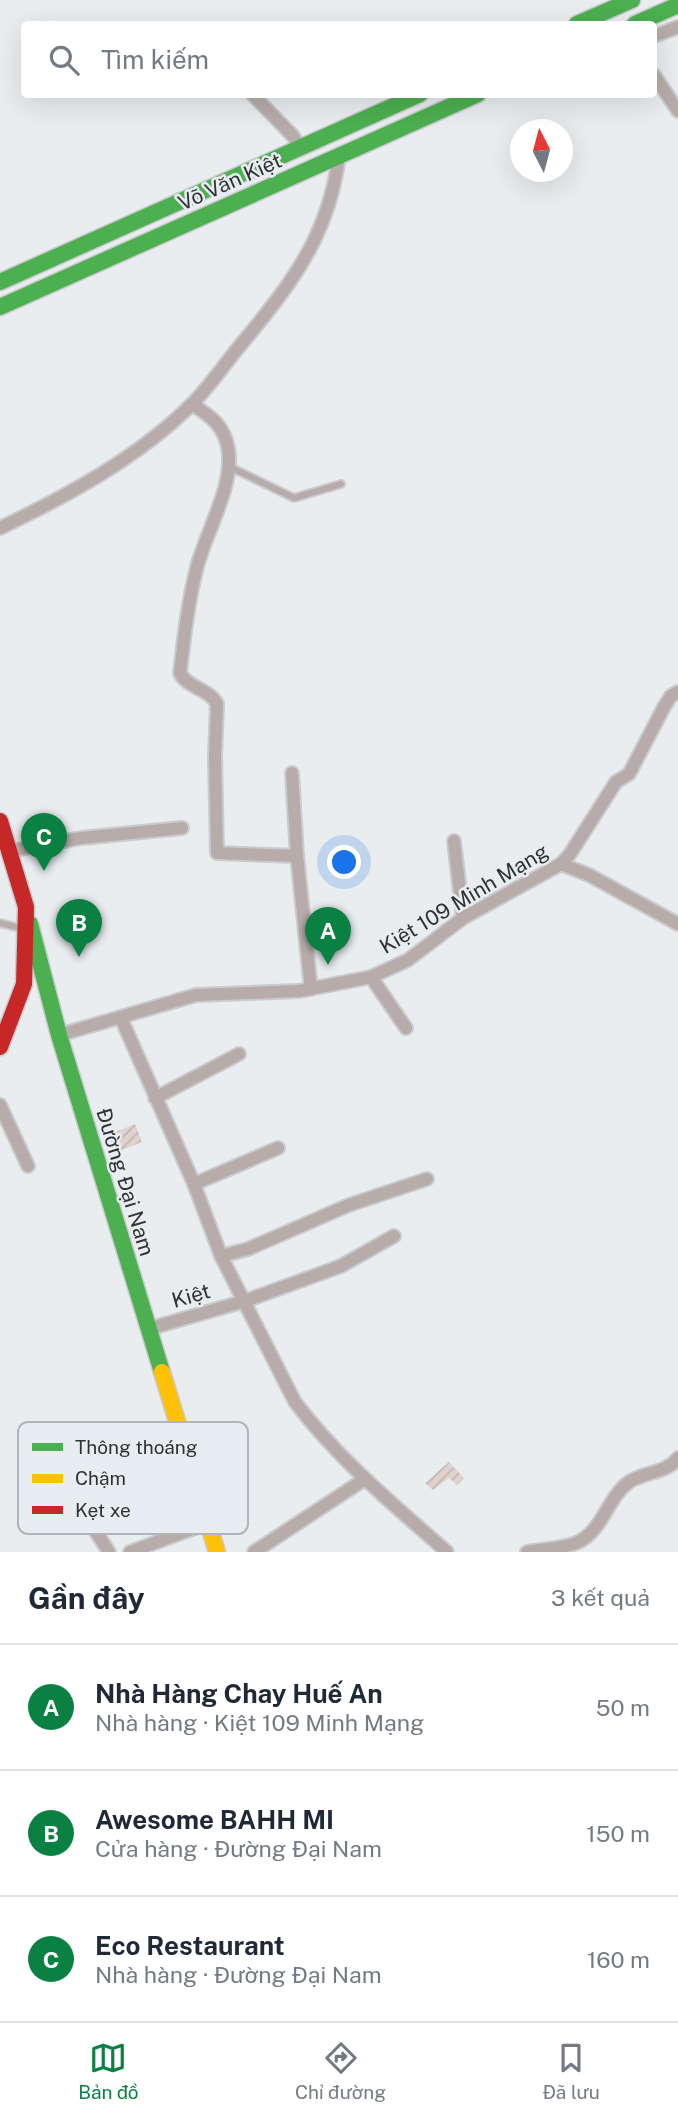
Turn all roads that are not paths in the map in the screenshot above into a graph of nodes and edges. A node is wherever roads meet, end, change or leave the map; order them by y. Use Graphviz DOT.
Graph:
graph roads {
  1 [pos="632,0"];
  2 [pos="678,5"];
  3 [pos="584,21"];
  4 [pos="642,21"];
  5 [pos="678,27"];
  6 [pos="657,35"];
  7 [pos="657,81"];
  8 [pos="256,98"];
  9 [pos="411,98"];
  10 [pos="469,98"];
  11 [pos="678,111"];
  12 [pos="300,148"];
  13 [pos="339,156"];
  14 [pos="202,192"];
  15 [pos="211,213"];
  16 [pos="0,282"];
  17 [pos="0,307"];
  18 [pos="192,404"];
  19 [pos="228,466"];
  20 [pos="341,484"];
  21 [pos="0,528"];
  22 [pos="678,692"];
  23 [pos="292,772"];
  24 [pos="0,821"];
  25 [pos="182,828"];
  26 [pos="454,841"];
  27 [pos="9,851"];
  28 [pos="297,856"];
  29 [pos="561,864"];
  30 [pos="26,907"];
  31 [pos="463,918"];
  32 [pos="0,923"];
  33 [pos="678,925"];
  34 [pos="25,929"];
  35 [pos="371,977"];
  36 [pos="311,989"];
  37 [pos="121,1018"];
  38 [pos="406,1028"];
  39 [pos="60,1035"];
  40 [pos="0,1047"];
  41 [pos="239,1054"];
  42 [pos="155,1098"];
  43 [pos="0,1105"];
  44 [pos="278,1148"];
  45 [pos="28,1166"];
  46 [pos="427,1179"];
  47 [pos="194,1184"];
  48 [pos="394,1236"];
  49 [pos="221,1256"];
  50 [pos="245,1301"];
  51 [pos="148,1329"];
  52 [pos="177,1422"];
  53 [pos="678,1458"];
  54 [pos="365,1479"];
  55 [pos="97,1534"];
  56 [pos="178,1534"];
  57 [pos="211,1534"];
  58 [pos="109,1552"];
  59 [pos="130,1552"];
  60 [pos="217,1552"];
  61 [pos="254,1552"];
  62 [pos="447,1552"];
  63 [pos="527,1552"];
  1 -- 3 [label="main road"];
  2 -- 4 [label="main road"];
  5 -- 6 [label="street"];
  7 -- 11 [label="street"];
  8 -- 12 [label="street"];
  9 -- 12 [label="main road, Võ Văn Kiệt"];
  10 -- 13 [label="main road, Võ Văn Kiệt"];
  12 -- 14 [label="main road, Võ Văn Kiệt"];
  13 -- 15 [label="main road, Võ Văn Kiệt"];
  13 -- 18 [label="street"];
  14 -- 15 [label="main road"];
  14 -- 16 [label="main road, Võ Văn Kiệt"];
  15 -- 17 [label="main road, Võ Văn Kiệt"];
  18 -- 19 [label="street"];
  18 -- 21 [label="street"];
  19 -- 20 [label="lane"];
  19 -- 28 [label="street"];
  22 -- 29 [label="street, Kiệt 109 Minh Mạng"];
  23 -- 28 [label="street"];
  24 -- 27 [label="main road, Đường Đại Nam"];
  25 -- 27 [label="street"];
  26 -- 31 [label="street"];
  27 -- 30 [label="main road, Đường Đại Nam"];
  28 -- 36 [label="street"];
  29 -- 31 [label="street, Kiệt 109 Minh Mạng"];
  29 -- 33 [label="street"];
  30 -- 34 [label="main road"];
  30 -- 39 [label="main road, Đường Đại Nam"];
  31 -- 35 [label="street, Kiệt 109 Minh Mạng"];
  32 -- 34 [label="lane"];
  34 -- 40 [label="main road"];
  35 -- 36 [label="street, Kiệt 109 Minh Mạng"];
  35 -- 38 [label="street"];
  36 -- 37 [label="street, Kiệt 109 Minh Mạng"];
  37 -- 39 [label="street, Kiệt 109 Minh Mạng"];
  37 -- 42 [label="street"];
  39 -- 51 [label="main road, Đường Đại Nam"];
  41 -- 42 [label="street"];
  42 -- 47 [label="street"];
  43 -- 45 [label="street"];
  44 -- 47 [label="street"];
  46 -- 49 [label="street"];
  47 -- 49 [label="street"];
  48 -- 50 [label="street, Kiệt"];
  49 -- 50 [label="street"];
  50 -- 51 [label="street, Kiệt"];
  50 -- 54 [label="street"];
  51 -- 52 [label="main road, Đường Đại Nam"];
  53 -- 63 [label="street"];
  54 -- 61 [label="street"];
  54 -- 62 [label="street"];
  55 -- 58 [label="street"];
  56 -- 59 [label="street"];
  57 -- 60 [label="main road, Đường Đại Nam"];
}
